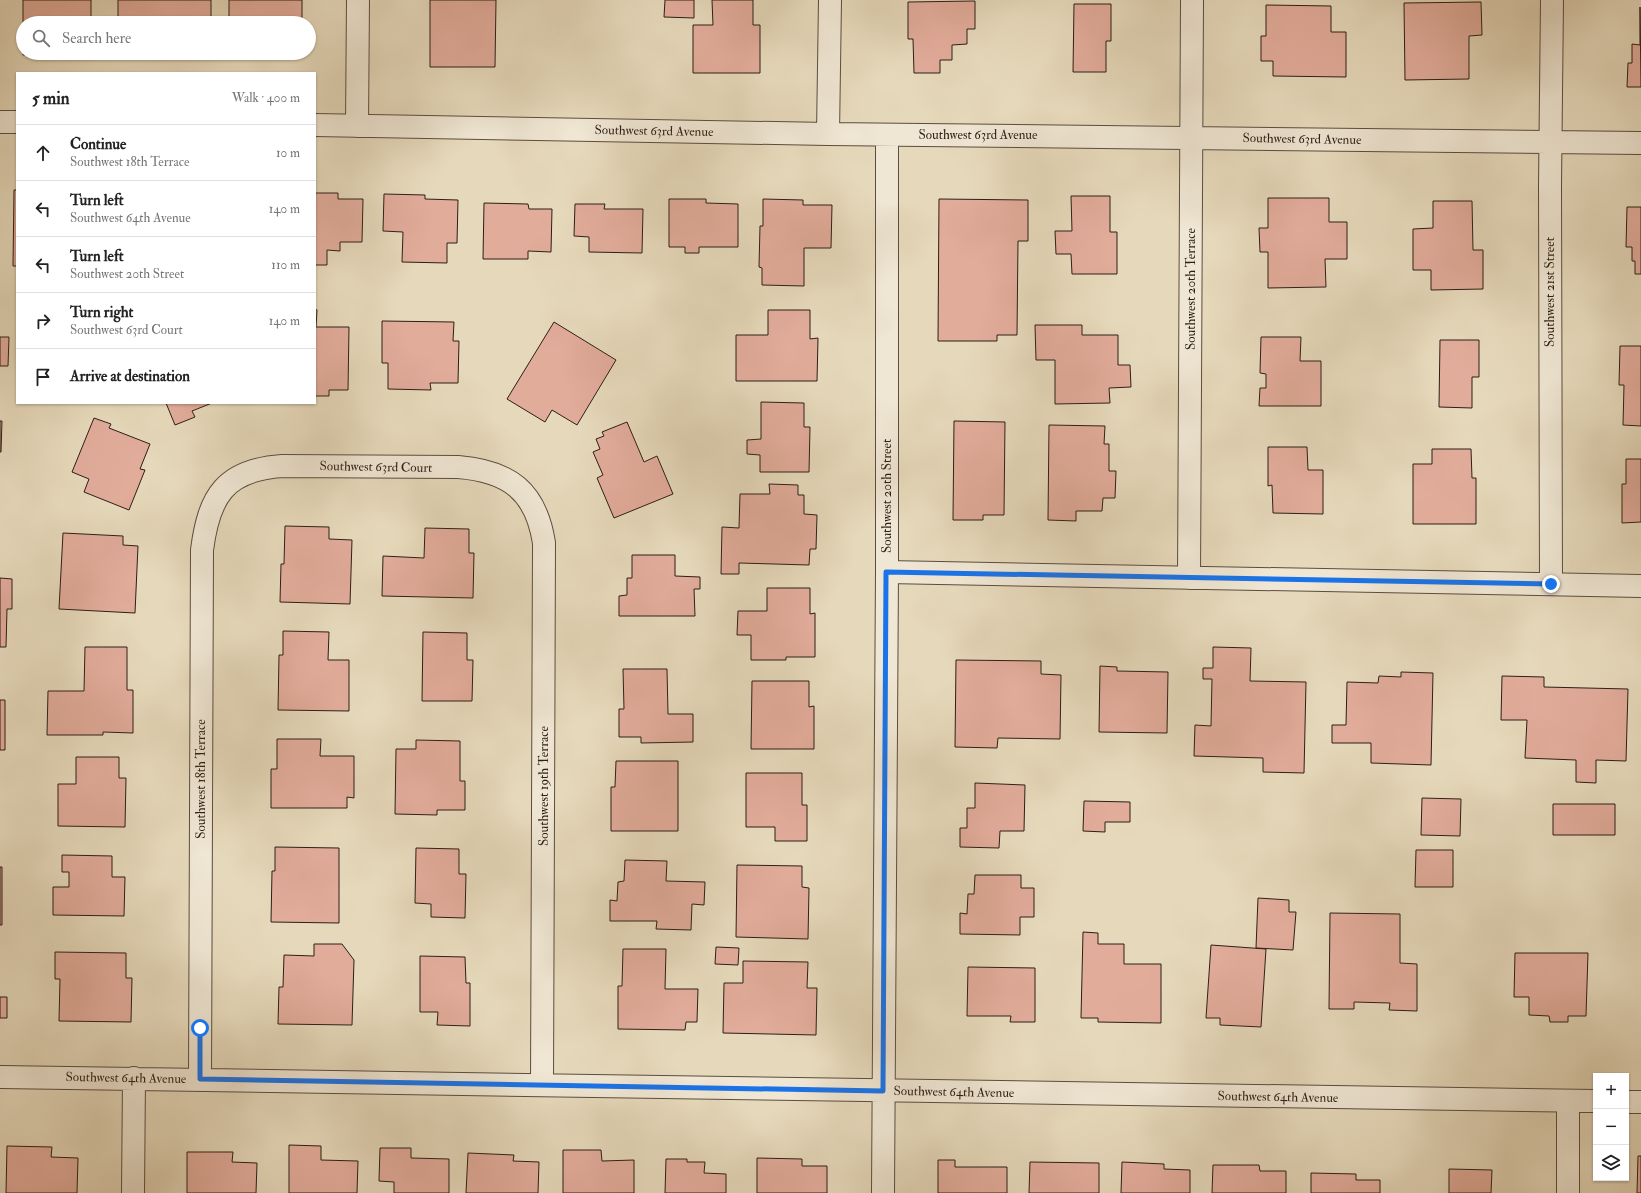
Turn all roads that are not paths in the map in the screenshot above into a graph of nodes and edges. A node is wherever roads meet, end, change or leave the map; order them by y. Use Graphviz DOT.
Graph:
graph roads {
  1 [pos="358,0"];
  2 [pos="830,0"];
  3 [pos="1192,0"];
  4 [pos="1552,0"];
  5 [pos="0,122"];
  6 [pos="16,122"];
  7 [pos="316,125"];
  8 [pos="357,126"];
  9 [pos="828,134"];
  10 [pos="887,135"];
  11 [pos="1191,137"];
  12 [pos="1550,143"];
  13 [pos="1641,143"];
  14 [pos="227,485"];
  15 [pos="523,492"];
  16 [pos="886,572"];
  17 [pos="1189,578"];
  18 [pos="1551,584"];
  19 [pos="1641,586"];
  20 [pos="0,1077"];
  21 [pos="134,1078"];
  22 [pos="200,1079"];
  23 [pos="542,1085"];
  24 [pos="883,1091"];
  25 [pos="1568,1101"];
  26 [pos="1593,1101"];
  27 [pos="1629,1102"];
  28 [pos="1641,1102"];
  29 [pos="133,1193"];
  30 [pos="882,1193"];
  31 [pos="1568,1193"];
  1 -- 8 [label="street"];
  2 -- 9 [label="street"];
  3 -- 11 [label="street, Southwest 20th Terrace"];
  4 -- 12 [label="street, Southwest 21st Street"];
  5 -- 6 [label="street"];
  7 -- 8 [label="street, Southwest 63rd Avenue"];
  8 -- 9 [label="street, Southwest 63rd Avenue"];
  9 -- 10 [label="street, Southwest 63rd Avenue"];
  10 -- 11 [label="street, Southwest 63rd Avenue"];
  10 -- 16 [label="street, Southwest 20th Street"];
  11 -- 12 [label="street, Southwest 63rd Avenue"];
  11 -- 17 [label="street, Southwest 20th Terrace"];
  12 -- 13 [label="street, Southwest 63rd Avenue"];
  12 -- 18 [label="street, Southwest 21st Street"];
  14 -- 15 [label="street, Southwest 63rd Court"];
  14 -- 22 [label="street, Southwest 18th Terrace"];
  15 -- 23 [label="street, Southwest 19th Terrace"];
  16 -- 17 [label="street"];
  16 -- 24 [label="street, Southwest 20th Street"];
  17 -- 18 [label="street"];
  18 -- 19 [label="street"];
  20 -- 21 [label="street, Southwest 64th Avenue"];
  21 -- 22 [label="street, Southwest 64th Avenue"];
  21 -- 29 [label="street"];
  22 -- 23 [label="street, Southwest 64th Avenue"];
  23 -- 24 [label="street, Southwest 64th Avenue"];
  24 -- 25 [label="street, Southwest 64th Avenue"];
  24 -- 30 [label="street, Southwest 20th Street"];
  25 -- 26 [label="street, Southwest 64th Avenue"];
  25 -- 31 [label="street"];
  27 -- 28 [label="street"];
}
